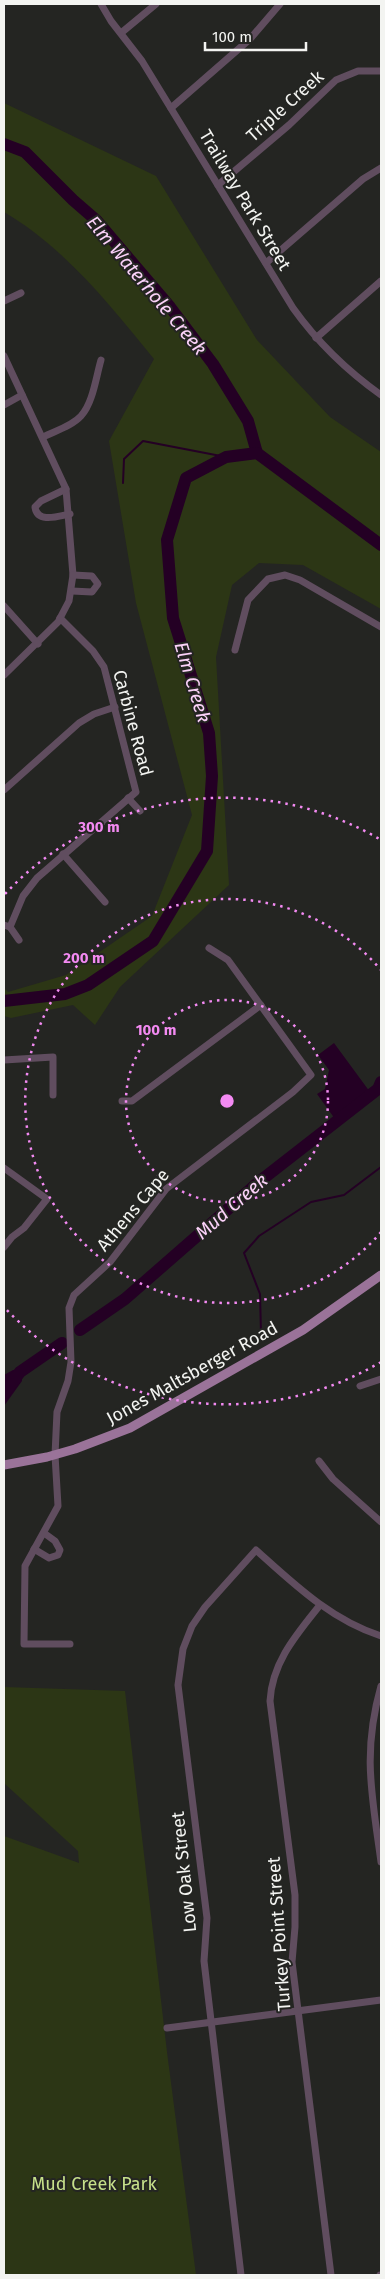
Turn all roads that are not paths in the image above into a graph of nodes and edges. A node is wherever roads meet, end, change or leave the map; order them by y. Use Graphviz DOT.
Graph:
graph roads {
  1 [pos="101,4"];
  2 [pos="156,4"];
  3 [pos="280,4"];
  4 [pos="121,33"];
  5 [pos="381,71"];
  6 [pos="171,108"];
  7 [pos="381,168"];
  8 [pos="218,186"];
  9 [pos="266,263"];
  10 [pos="381,281"];
  11 [pos="21,293"];
  12 [pos="4,300"];
  13 [pos="316,338"];
  14 [pos="4,356"];
  15 [pos="101,360"];
  16 [pos="22,395"];
  17 [pos="381,395"];
  18 [pos="4,405"];
  19 [pos="43,437"];
  20 [pos="66,489"];
  21 [pos="70,514"];
  22 [pos="73,575"];
  23 [pos="72,591"];
  24 [pos="4,606"];
  25 [pos="60,618"];
  26 [pos="381,627"];
  27 [pos="38,644"];
  28 [pos="235,650"];
  29 [pos="4,674"];
  30 [pos="115,707"];
  31 [pos="4,790"];
  32 [pos="128,798"];
  33 [pos="140,811"];
  34 [pos="63,854"];
  35 [pos="105,902"];
  36 [pos="7,926"];
  37 [pos="18,940"];
  38 [pos="209,948"];
  39 [pos="261,1005"];
  40 [pos="4,1060"];
  41 [pos="53,1094"];
  42 [pos="122,1101"];
  43 [pos="4,1168"];
  44 [pos="4,1247"];
  45 [pos="381,1275"];
  46 [pos="381,1379"];
  47 [pos="360,1386"];
  48 [pos="55,1455"];
  49 [pos="319,1460"];
  50 [pos="4,1465"];
  51 [pos="381,1522"];
  52 [pos="44,1533"];
  53 [pos="34,1549"];
  54 [pos="320,1605"];
  55 [pos="381,1636"];
  56 [pos="70,1644"];
  57 [pos="381,1686"];
  58 [pos="381,1862"];
  59 [pos="381,2000"];
  60 [pos="298,2010"];
  61 [pos="210,2021"];
  62 [pos="167,2028"];
  63 [pos="241,2275"];
  64 [pos="331,2275"];
  1 -- 4 [label="street, Trailway Park Street"];
  2 -- 4 [label="street"];
  3 -- 6 [label="street"];
  4 -- 6 [label="street, Trailway Park Street"];
  5 -- 8 [label="street, Triple Creek"];
  6 -- 8 [label="street, Trailway Park Street"];
  7 -- 9 [label="street"];
  8 -- 9 [label="street, Trailway Park Street"];
  9 -- 13 [label="street, Trailway Park Street"];
  10 -- 13 [label="street"];
  11 -- 12 [label="street"];
  13 -- 17 [label="street, Trailway Park Street"];
  14 -- 16 [label="street"];
  15 -- 19 [label="street"];
  16 -- 18 [label="street"];
  16 -- 19 [label="street"];
  19 -- 20 [label="street"];
  20 -- 21 [label="street"];
  20 -- 21 [label="street"];
  21 -- 22 [label="street"];
  22 -- 23 [label="street"];
  22 -- 23 [label="street"];
  23 -- 25 [label="street"];
  24 -- 27 [label="street"];
  25 -- 27 [label="street"];
  25 -- 30 [label="street, Carbine Road"];
  26 -- 28 [label="street"];
  27 -- 29 [label="street"];
  30 -- 31 [label="street"];
  30 -- 32 [label="street, Carbine Road"];
  32 -- 33 [label="street"];
  32 -- 34 [label="street"];
  34 -- 35 [label="street"];
  34 -- 36 [label="street"];
  36 -- 37 [label="street"];
  38 -- 39 [label="street, Athens Cape"];
  39 -- 42 [label="street"];
  39 -- 48 [label="street, Athens Cape"];
  40 -- 41 [label="street"];
  43 -- 44 [label="street"];
  45 -- 48 [label="main road, Jones Maltsberger Road"];
  46 -- 47 [label="street"];
  48 -- 50 [label="main road, Jones Maltsberger Road"];
  48 -- 52 [label="street"];
  49 -- 51 [label="street"];
  52 -- 53 [label="street"];
  52 -- 53 [label="street"];
  53 -- 56 [label="street"];
  54 -- 55 [label="street"];
  54 -- 60 [label="street, Turkey Point Street"];
  54 -- 61 [label="street, Low Oak Street"];
  57 -- 58 [label="street"];
  59 -- 60 [label="street"];
  60 -- 61 [label="street"];
  60 -- 64 [label="street, Turkey Point Street"];
  61 -- 62 [label="street"];
  61 -- 63 [label="street, Low Oak Street"];
}
